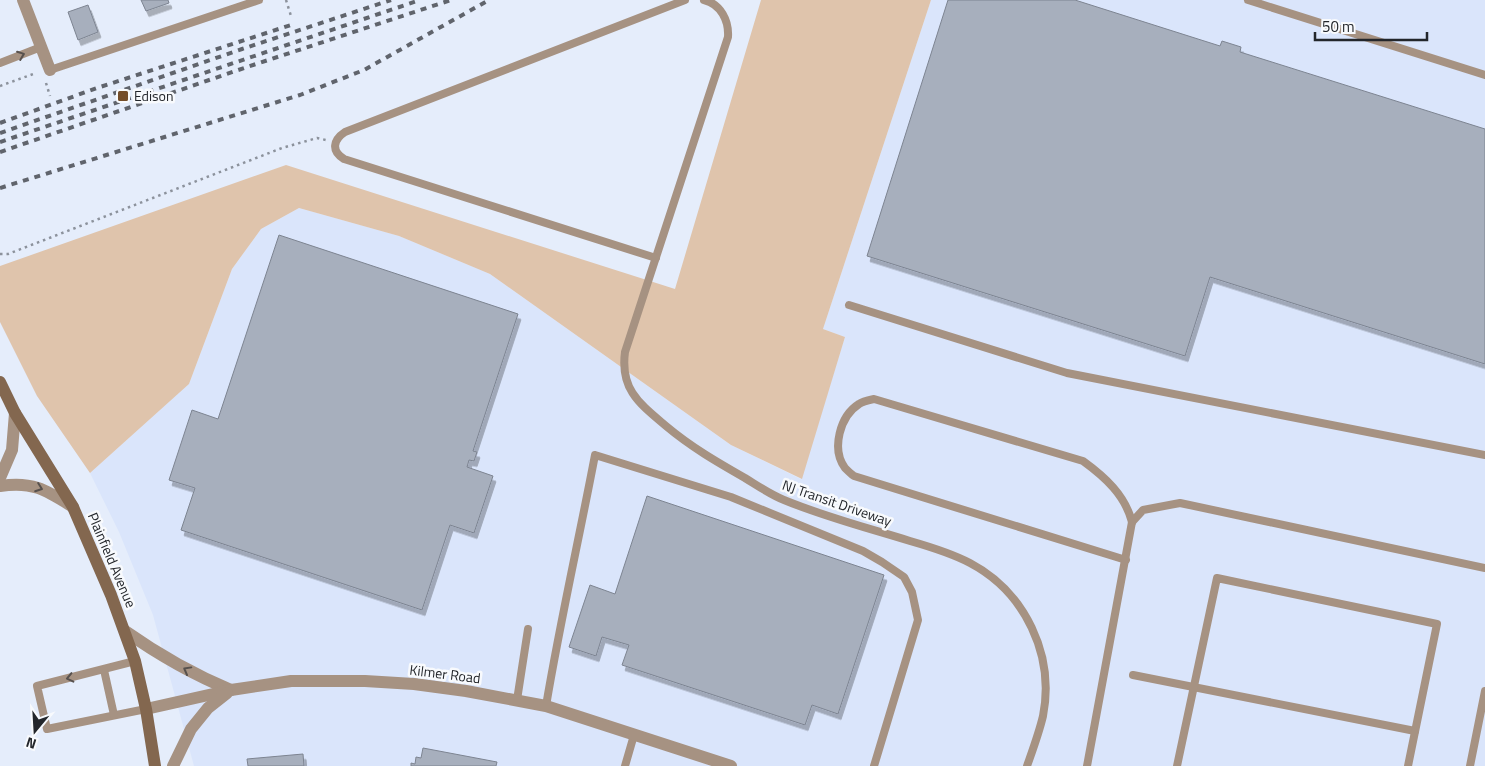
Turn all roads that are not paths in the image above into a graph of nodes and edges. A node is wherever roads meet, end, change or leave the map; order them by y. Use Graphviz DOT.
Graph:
graph roads {
  1 [pos="23,0"];
  2 [pos="259,0"];
  3 [pos="684,0"];
  4 [pos="704,0"];
  5 [pos="1248,0"];
  6 [pos="41,48"];
  7 [pos="0,63"];
  8 [pos="45,74"];
  9 [pos="1485,75"];
  10 [pos="656,258"];
  11 [pos="850,305"];
  12 [pos="0,382"];
  13 [pos="15,413"];
  14 [pos="1485,456"];
  15 [pos="0,478"];
  16 [pos="0,486"];
  17 [pos="73,507"];
  18 [pos="1132,522"];
  19 [pos="1126,560"];
  20 [pos="1485,568"];
  21 [pos="528,630"];
  22 [pos="125,631"];
  23 [pos="135,661"];
  24 [pos="104,670"];
  25 [pos="1133,676"];
  26 [pos="1194,688"];
  27 [pos="231,690"];
  28 [pos="1485,690"];
  29 [pos="517,700"];
  30 [pos="546,706"];
  31 [pos="146,709"];
  32 [pos="114,715"];
  33 [pos="1415,731"];
  34 [pos="634,735"];
  35 [pos="156,766"];
  36 [pos="173,766"];
  37 [pos="625,766"];
  38 [pos="732,766"];
  39 [pos="874,766"];
  40 [pos="1027,766"];
  41 [pos="1087,766"];
  42 [pos="1177,766"];
  43 [pos="1408,766"];
  44 [pos="1470,766"];
  1 -- 6 [label="street"];
  2 -- 8 [label="lane"];
  3 -- 10 [label="lane"];
  4 -- 10 [label="lane, NJ Transit Driveway"];
  5 -- 9 [label="lane"];
  7 -- 6 [label="lane, one-way"];
  6 -- 8 [label="street"];
  10 -- 40 [label="lane, NJ Transit Driveway"];
  11 -- 14 [label="lane"];
  12 -- 13 [label="main road, Plainfield Avenue"];
  13 -- 15 [label="street"];
  13 -- 17 [label="main road, Plainfield Avenue"];
  16 -- 17 [label="street, one-way"];
  17 -- 22 [label="main road, Plainfield Avenue"];
  18 -- 19 [label="lane"];
  18 -- 19 [label="lane"];
  18 -- 20 [label="lane"];
  19 -- 41 [label="lane"];
  21 -- 29 [label="lane"];
  22 -- 23 [label="main road, Plainfield Avenue"];
  27 -- 22 [label="street, one-way"];
  23 -- 24 [label="lane"];
  23 -- 31 [label="main road, Plainfield Avenue"];
  24 -- 32 [label="lane"];
  24 -- 32 [label="lane, one-way"];
  25 -- 26 [label="lane"];
  26 -- 33 [label="lane"];
  26 -- 33 [label="lane"];
  26 -- 42 [label="lane"];
  27 -- 29 [label="street, Kilmer Road"];
  27 -- 31 [label="street, Kilmer Road"];
  27 -- 36 [label="street"];
  28 -- 44 [label="lane"];
  29 -- 30 [label="street, Kilmer Road"];
  30 -- 34 [label="street, Kilmer Road"];
  30 -- 39 [label="lane"];
  31 -- 32 [label="lane"];
  31 -- 35 [label="main road, Plainfield Avenue"];
  33 -- 43 [label="lane"];
  34 -- 37 [label="lane"];
  34 -- 38 [label="street, Kilmer Road"];
}
